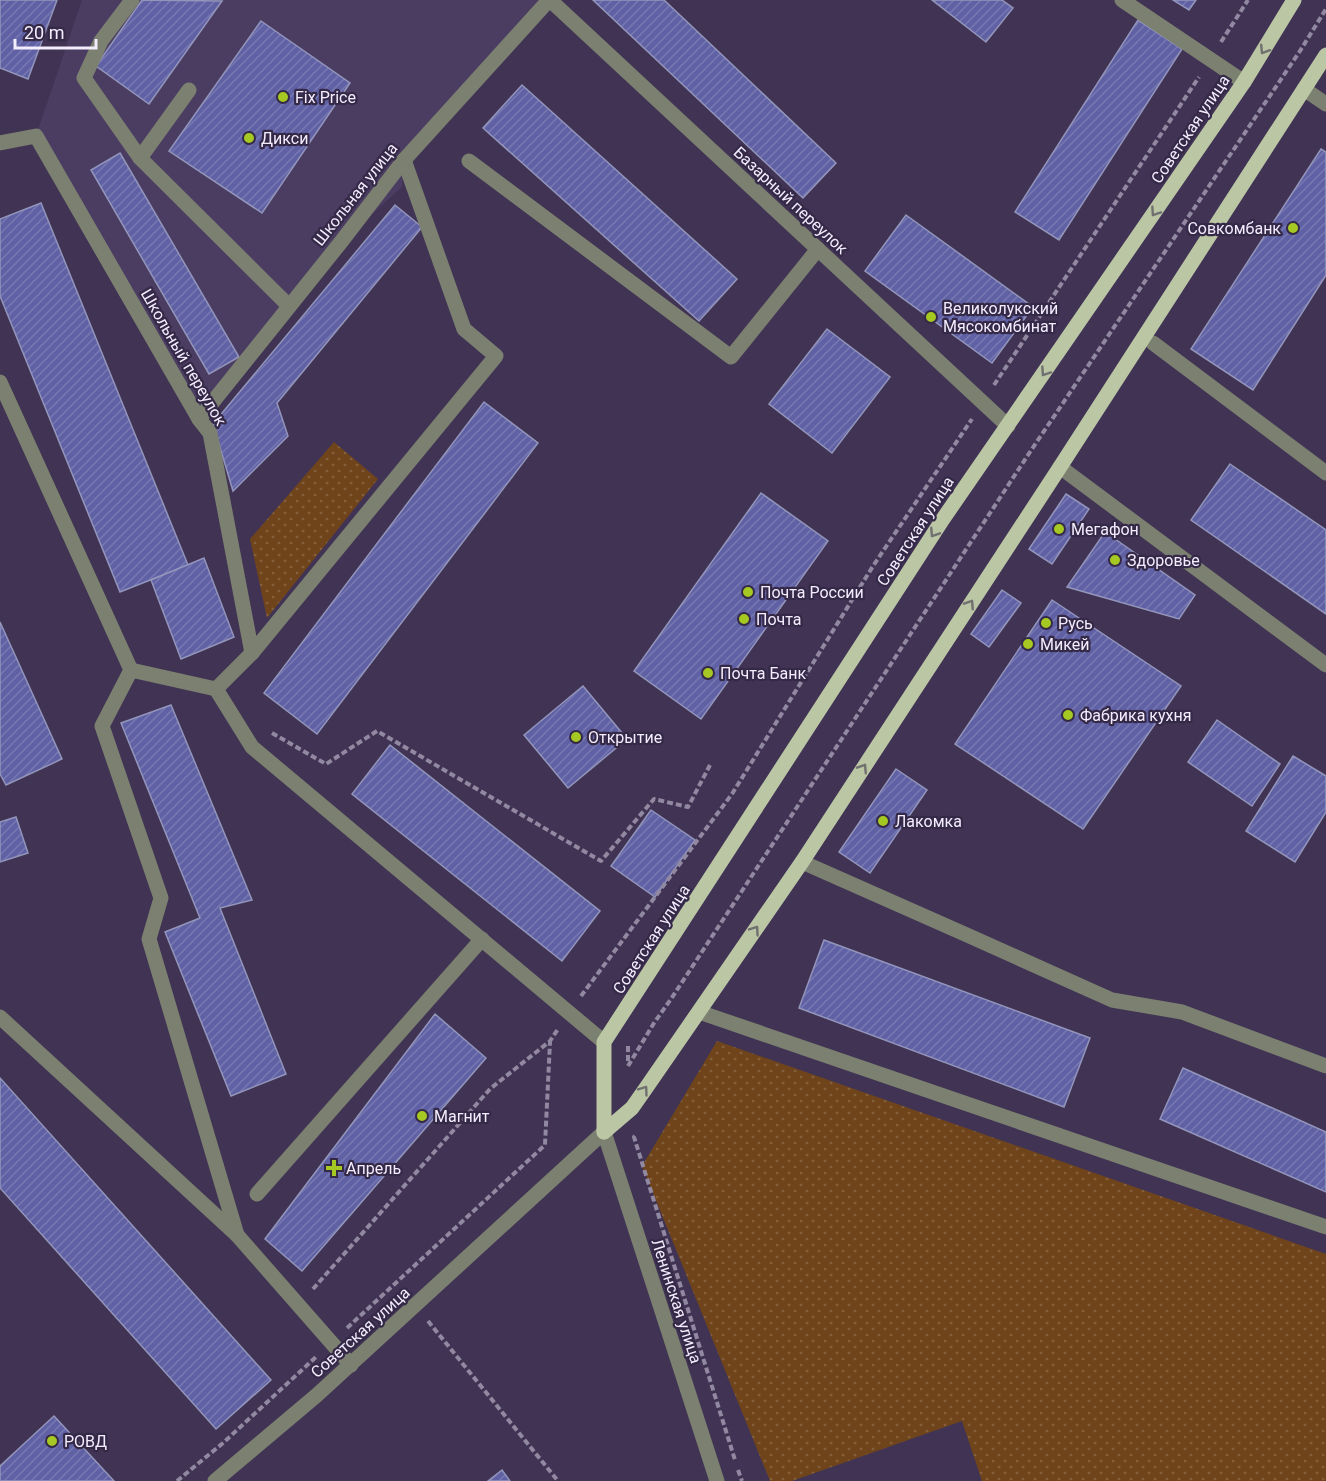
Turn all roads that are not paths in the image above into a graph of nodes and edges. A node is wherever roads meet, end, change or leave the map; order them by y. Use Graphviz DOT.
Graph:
graph roads {
  1 [pos="132,0"];
  2 [pos="549,0"];
  3 [pos="1122,0"];
  4 [pos="1294,0"];
  5 [pos="1326,55"];
  6 [pos="1244,82"];
  7 [pos="1304,89"];
  8 [pos="189,90"];
  9 [pos="1326,104"];
  10 [pos="0,143"];
  11 [pos="140,158"];
  12 [pos="404,160"];
  13 [pos="470,161"];
  14 [pos="818,249"];
  15 [pos="290,306"];
  16 [pos="1153,343"];
  17 [pos="0,382"];
  18 [pos="199,419"];
  19 [pos="1008,426"];
  20 [pos="1060,467"];
  21 [pos="1326,473"];
  22 [pos="252,653"];
  23 [pos="1326,665"];
  24 [pos="131,670"];
  25 [pos="216,689"];
  26 [pos="802,862"];
  27 [pos="482,939"];
  28 [pos="699,1012"];
  29 [pos="0,1017"];
  30 [pos="604,1042"];
  31 [pos="1326,1066"];
  32 [pos="604,1132"];
  33 [pos="257,1194"];
  34 [pos="1326,1227"];
  35 [pos="237,1235"];
  36 [pos="351,1365"];
  37 [pos="215,1481"];
  38 [pos="717,1481"];
  1 -- 11 [label="street"];
  2 -- 12 [label="street, Школьная улица"];
  2 -- 14 [label="street, Базарный переулок"];
  3 -- 6 [label="street"];
  4 -- 6 [label="main road, Советская улица, one-way"];
  5 -- 7 [label="main road, Советская улица"];
  6 -- 19 [label="main road, Советская улица, one-way"];
  7 -- 9 [label="street"];
  7 -- 20 [label="main road, Советская улица"];
  8 -- 11 [label="street"];
  10 -- 18 [label="street, Школьный переулок"];
  11 -- 15 [label="street"];
  12 -- 15 [label="street, Школьная улица"];
  12 -- 22 [label="street"];
  13 -- 14 [label="street"];
  14 -- 19 [label="street, Базарный переулок"];
  15 -- 18 [label="street, Школьная улица"];
  16 -- 21 [label="street"];
  17 -- 24 [label="street"];
  18 -- 22 [label="street, Школьный переулок"];
  19 -- 30 [label="main road, Советская улица, one-way"];
  20 -- 23 [label="street"];
  26 -- 20 [label="main road, Советская улица, one-way"];
  22 -- 25 [label="street"];
  24 -- 25 [label="street"];
  24 -- 35 [label="street"];
  25 -- 27 [label="street"];
  28 -- 26 [label="main road, Советская улица, one-way"];
  26 -- 31 [label="street"];
  27 -- 30 [label="street"];
  27 -- 33 [label="street"];
  32 -- 28 [label="main road, Советская улица, one-way"];
  28 -- 34 [label="street"];
  29 -- 35 [label="street"];
  30 -- 32 [label="main road"];
  32 -- 36 [label="street, Советская улица"];
  32 -- 38 [label="street, Ленинская улица"];
  35 -- 36 [label="street"];
  36 -- 37 [label="street, Советская улица"];
}
